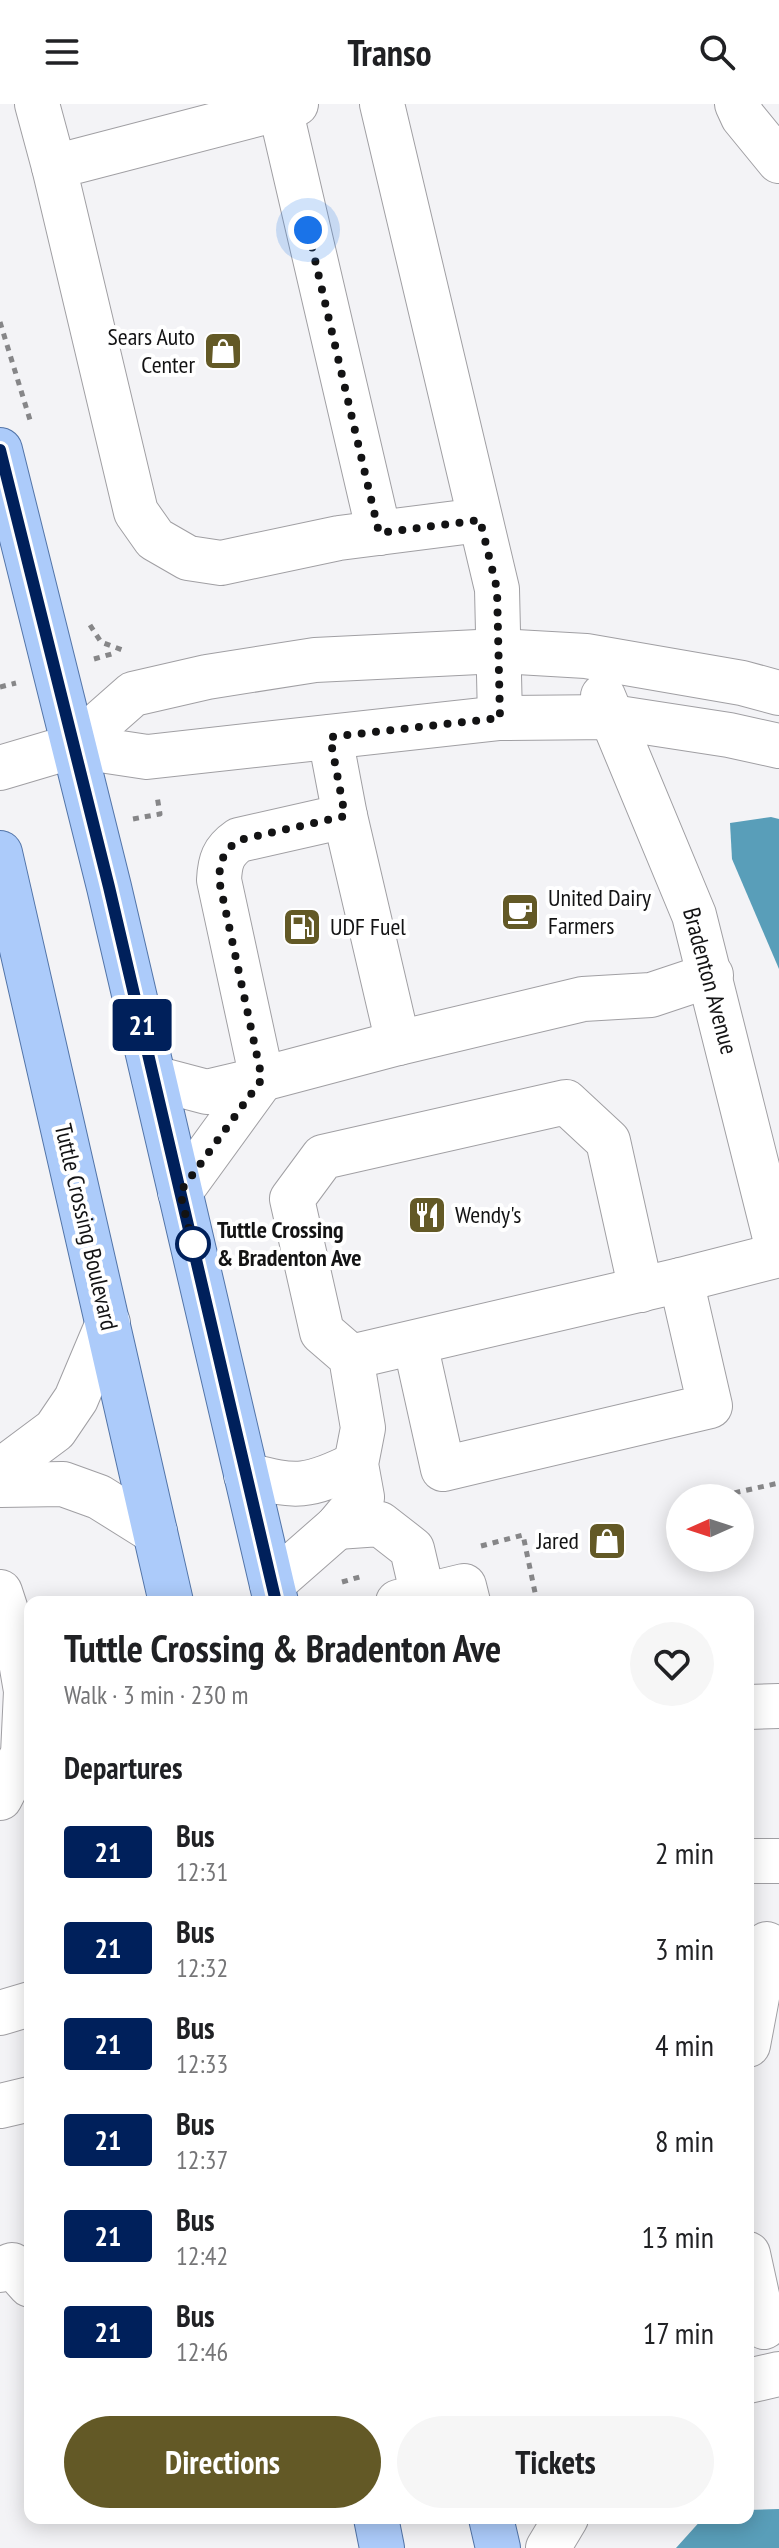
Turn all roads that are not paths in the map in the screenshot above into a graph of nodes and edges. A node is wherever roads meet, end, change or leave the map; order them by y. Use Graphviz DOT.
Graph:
graph roads {
  1 [pos="37,104"];
  2 [pos="382,104"];
  3 [pos="737,104"];
  4 [pos="288,106"];
  5 [pos="779,161"];
  6 [pos="54,167"];
  7 [pos="0,450"];
  8 [pos="480,520"];
  9 [pos="379,533"];
  10 [pos="499,651"];
  11 [pos="586,656"];
  12 [pos="779,693"];
  13 [pos="612,717"];
  14 [pos="500,718"];
  15 [pos="330,737"];
  16 [pos="74,746"];
  17 [pos="779,746"];
  18 [pos="0,768"];
  19 [pos="345,816"];
  20 [pos="0,853"];
  21 [pos="711,975"];
  22 [pos="398,1043"];
  23 [pos="154,1078"];
  24 [pos="262,1079"];
  25 [pos="180,1192"];
  26 [pos="779,1254"];
  27 [pos="661,1285"];
  28 [pos="108,1323"];
  29 [pos="415,1343"];
  30 [pos="351,1357"];
  31 [pos="356,1464"];
  32 [pos="0,1471"];
  33 [pos="246,1475"];
  34 [pos="0,1485"];
  35 [pos="337,1527"];
  36 [pos="155,1532"];
  37 [pos="0,1592"];
  38 [pos="274,1593"];
  39 [pos="170,1596"];
  40 [pos="411,1596"];
  41 [pos="423,1596"];
  42 [pos="466,1596"];
  43 [pos="24,1679"];
  44 [pos="24,1696"];
  45 [pos="779,1706"];
  46 [pos="754,1707"];
  47 [pos="12,1726"];
  48 [pos="0,1798"];
  49 [pos="754,1861"];
  50 [pos="779,1861"];
  51 [pos="765,1944"];
  52 [pos="24,2006"];
  53 [pos="754,2009"];
  54 [pos="0,2013"];
  55 [pos="24,2100"];
  56 [pos="0,2106"];
  57 [pos="0,2270"];
  58 [pos="24,2278"];
  59 [pos="754,2281"];
  60 [pos="764,2327"];
  61 [pos="779,2374"];
  62 [pos="754,2380"];
  63 [pos="377,2524"];
  64 [pos="492,2524"];
  65 [pos="562,2524"];
  66 [pos="382,2548"];
  67 [pos="498,2548"];
  68 [pos="548,2548"];
  1 -- 6 [label="street"];
  2 -- 8 [label="street"];
  3 -- 5 [label="street"];
  4 -- 6 [label="street"];
  4 -- 9 [label="street"];
  6 -- 9 [label="street"];
  7 -- 16 [label="main road"];
  8 -- 9 [label="street"];
  8 -- 10 [label="street"];
  10 -- 11 [label="street"];
  10 -- 14 [label="street"];
  10 -- 16 [label="street"];
  11 -- 12 [label="street"];
  11 -- 13 [label="street, Bradenton Avenue"];
  13 -- 14 [label="street"];
  13 -- 17 [label="street"];
  13 -- 21 [label="street, Bradenton Avenue"];
  14 -- 15 [label="street"];
  15 -- 16 [label="street"];
  15 -- 19 [label="street"];
  16 -- 18 [label="street"];
  16 -- 23 [label="main road"];
  19 -- 22 [label="street"];
  19 -- 24 [label="street"];
  20 -- 28 [label="main road, Tuttle Crossing Boulevard"];
  21 -- 22 [label="street"];
  21 -- 26 [label="street, Bradenton Avenue"];
  22 -- 24 [label="street"];
  23 -- 24 [label="street"];
  23 -- 25 [label="main road"];
  24 -- 25 [label="street"];
  25 -- 33 [label="main road"];
  26 -- 27 [label="street"];
  27 -- 29 [label="street"];
  27 -- 29 [label="street"];
  27 -- 30 [label="street"];
  28 -- 32 [label="street"];
  28 -- 36 [label="main road, Tuttle Crossing Boulevard"];
  29 -- 30 [label="street"];
  30 -- 31 [label="street"];
  31 -- 33 [label="street"];
  31 -- 35 [label="street"];
  33 -- 38 [label="main road"];
  34 -- 36 [label="street"];
  35 -- 38 [label="street"];
  35 -- 40 [label="street"];
  36 -- 39 [label="main road, Tuttle Crossing Boulevard"];
  37 -- 43 [label="street"];
  41 -- 42 [label="street"];
  44 -- 47 [label="street"];
  45 -- 46 [label="street"];
  47 -- 48 [label="street"];
  49 -- 50 [label="street"];
  51 -- 53 [label="street"];
  52 -- 54 [label="street"];
  55 -- 56 [label="street"];
  57 -- 58 [label="street"];
  59 -- 60 [label="street"];
  61 -- 62 [label="street"];
  63 -- 66 [label="main road"];
  64 -- 67 [label="main road"];
  65 -- 68 [label="street"];
}
